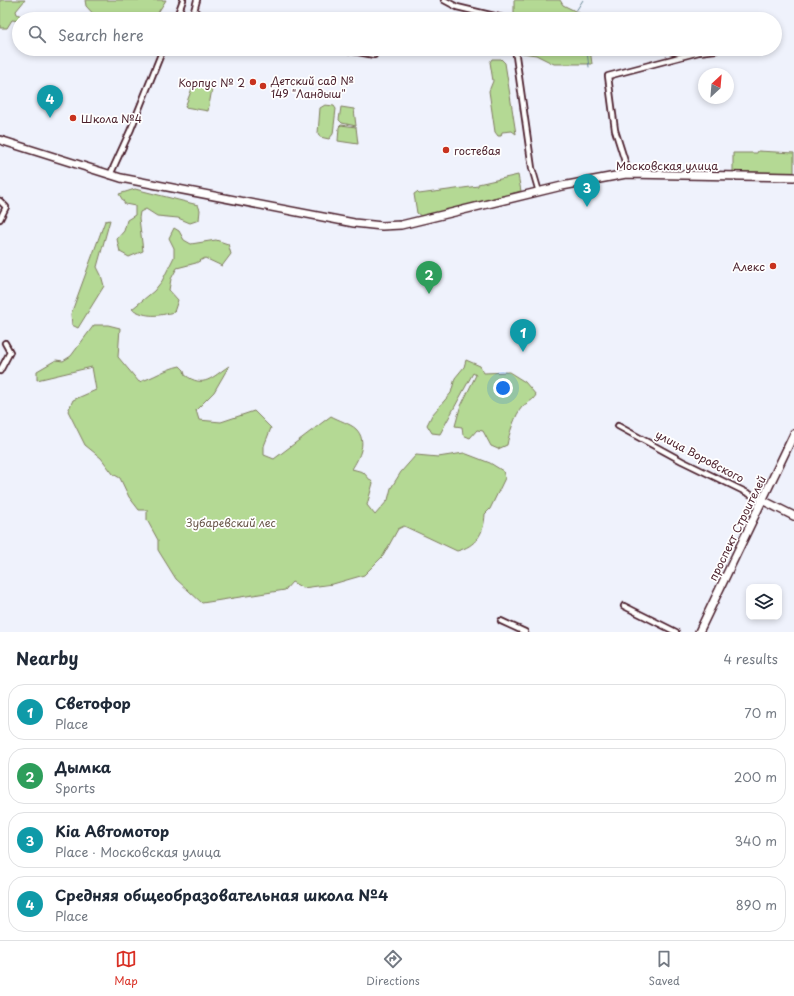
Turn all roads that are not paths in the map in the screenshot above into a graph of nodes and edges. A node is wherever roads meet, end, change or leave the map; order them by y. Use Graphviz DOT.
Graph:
graph roads {
  1 [pos="183,0"];
  2 [pos="197,0"];
  3 [pos="444,0"];
  4 [pos="179,12"];
  5 [pos="196,12"];
  6 [pos="478,12"];
  7 [pos="160,56"];
  8 [pos="516,56"];
  9 [pos="684,56"];
  10 [pos="0,140"];
  11 [pos="107,174"];
  12 [pos="626,174"];
  13 [pos="794,176"];
  14 [pos="539,192"];
  15 [pos="1,201"];
  16 [pos="0,219"];
  17 [pos="5,343"];
  18 [pos="0,371"];
  19 [pos="618,426"];
  20 [pos="794,434"];
  21 [pos="762,500"];
  22 [pos="794,516"];
  23 [pos="624,606"];
  24 [pos="501,621"];
  25 [pos="525,632"];
  26 [pos="676,632"];
  27 [pos="699,632"];
  1 -- 4 [label="street"];
  2 -- 5 [label="street"];
  3 -- 6 [label="street"];
  7 -- 11 [label="street"];
  8 -- 14 [label="street"];
  9 -- 12 [label="street"];
  10 -- 11 [label="main road"];
  11 -- 14 [label="main road, Московская улица"];
  12 -- 13 [label="main road, Московская улица"];
  12 -- 14 [label="main road, Московская улица"];
  15 -- 16 [label="street"];
  17 -- 18 [label="street"];
  19 -- 21 [label="street, улица Воровского"];
  20 -- 21 [label="main road, проспект Строителей"];
  21 -- 22 [label="main road, улица Воровского"];
  21 -- 27 [label="main road, проспект Строителей"];
  23 -- 26 [label="street"];
  24 -- 25 [label="street"];
}
